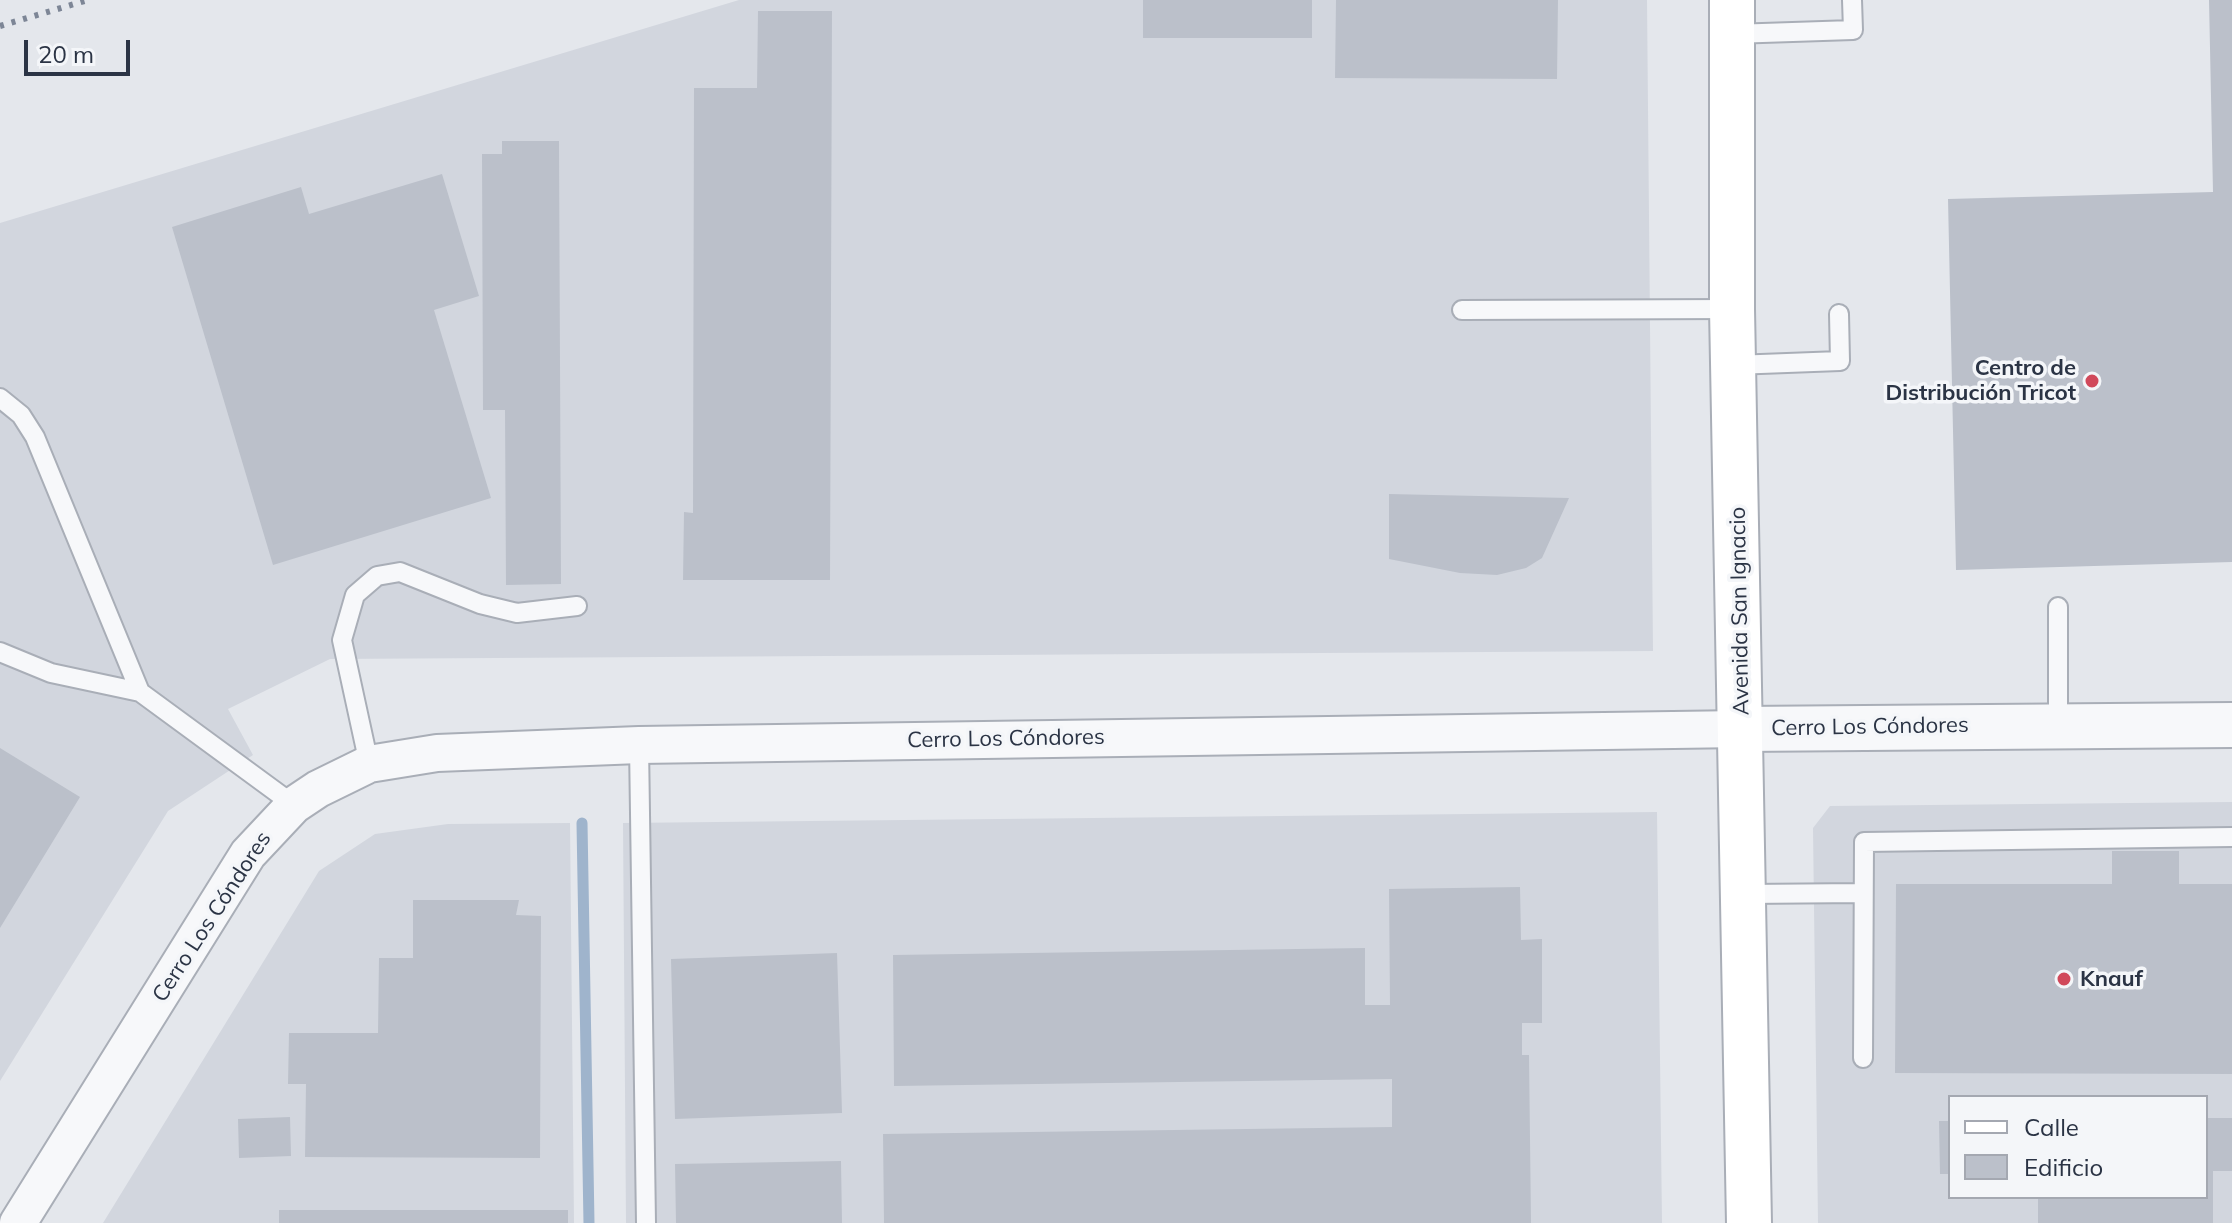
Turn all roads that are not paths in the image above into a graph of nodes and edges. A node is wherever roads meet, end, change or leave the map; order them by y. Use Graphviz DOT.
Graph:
graph roads {
  1 [pos="1852,0"];
  2 [pos="1732,17"];
  3 [pos="1732,309"];
  4 [pos="1462,310"];
  5 [pos="1839,314"];
  6 [pos="1734,365"];
  7 [pos="0,398"];
  8 [pos="577,606"];
  9 [pos="2058,607"];
  10 [pos="0,652"];
  11 [pos="140,692"];
  12 [pos="2232,725"];
  13 [pos="2058,726"];
  14 [pos="1742,729"];
  15 [pos="639,745"];
  16 [pos="369,764"];
  17 [pos="294,805"];
  18 [pos="2232,837"];
  19 [pos="1862,893"];
  20 [pos="1745,894"];
  21 [pos="1863,1058"];
  22 [pos="18,1223"];
  23 [pos="646,1223"];
  24 [pos="1749,1223"];
  1 -- 2 [label="lane"];
  2 -- 3 [label="main road, Avenida San Ignacio"];
  3 -- 4 [label="lane"];
  3 -- 6 [label="main road, Avenida San Ignacio"];
  5 -- 6 [label="lane"];
  6 -- 14 [label="main road, Avenida San Ignacio"];
  7 -- 11 [label="lane"];
  8 -- 16 [label="lane"];
  9 -- 13 [label="lane"];
  10 -- 11 [label="lane"];
  11 -- 17 [label="lane"];
  12 -- 13 [label="street, Cerro Los Cóndores"];
  13 -- 14 [label="street, Cerro Los Cóndores"];
  14 -- 15 [label="street, Cerro Los Cóndores"];
  14 -- 20 [label="main road, Avenida San Ignacio"];
  15 -- 16 [label="street, Cerro Los Cóndores"];
  15 -- 23 [label="lane"];
  16 -- 17 [label="street, Cerro Los Cóndores"];
  17 -- 22 [label="street, Cerro Los Cóndores"];
  18 -- 19 [label="lane"];
  19 -- 20 [label="lane"];
  19 -- 21 [label="lane"];
  20 -- 24 [label="main road, Avenida San Ignacio"];
}
